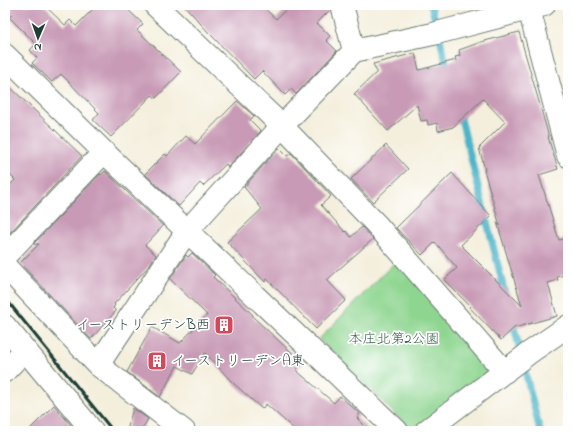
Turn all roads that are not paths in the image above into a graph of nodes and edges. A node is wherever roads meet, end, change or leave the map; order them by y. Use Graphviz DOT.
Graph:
graph roads {
  1 [pos="155,5"];
  2 [pos="342,5"];
  3 [pos="533,6"];
  4 [pos="354,51"];
  5 [pos="5,55"];
  6 [pos="282,126"];
  7 [pos="104,152"];
  8 [pos="568,156"];
  9 [pos="187,232"];
  10 [pos="5,256"];
  11 [pos="5,266"];
  12 [pos="5,326"];
  13 [pos="568,326"];
  14 [pos="25,350"];
  15 [pos="517,362"];
  16 [pos="98,365"];
  17 [pos="5,371"];
  18 [pos="92,431"];
  19 [pos="184,431"];
  20 [pos="397,431"];
  21 [pos="426,431"];
  1 -- 6 [label="street"];
  2 -- 4 [label="street"];
  3 -- 4 [label="street"];
  3 -- 8 [label="street"];
  4 -- 6 [label="street"];
  5 -- 7 [label="street"];
  6 -- 9 [label="street"];
  6 -- 15 [label="street"];
  7 -- 9 [label="street"];
  7 -- 10 [label="street"];
  9 -- 16 [label="street"];
  9 -- 20 [label="street"];
  11 -- 16 [label="street"];
  12 -- 14 [label="street"];
  13 -- 15 [label="street"];
  14 -- 17 [label="street"];
  14 -- 18 [label="street"];
  15 -- 21 [label="street"];
  16 -- 19 [label="street"];
}
